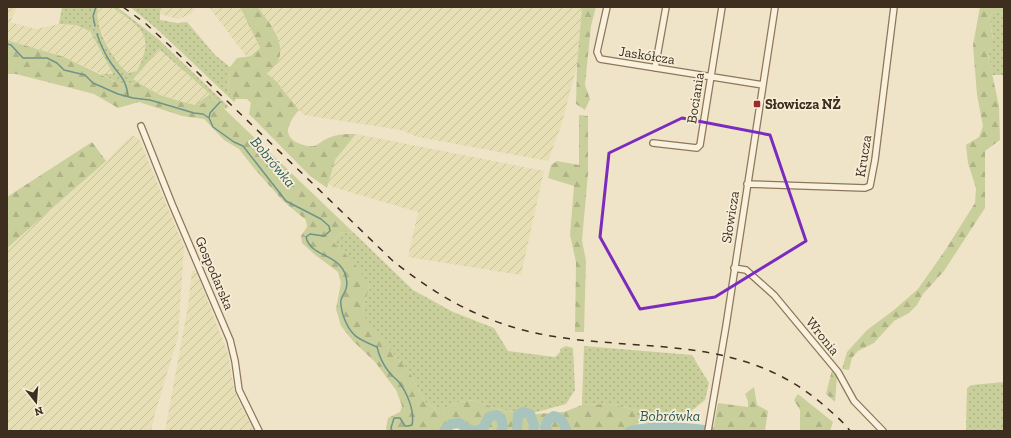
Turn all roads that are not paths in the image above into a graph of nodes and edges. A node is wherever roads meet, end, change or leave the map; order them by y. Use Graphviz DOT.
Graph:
graph roads {
  1 [pos="607,7"];
  2 [pos="666,7"];
  3 [pos="722,7"];
  4 [pos="775,7"];
  5 [pos="894,7"];
  6 [pos="655,68"];
  7 [pos="711,76"];
  8 [pos="763,85"];
  9 [pos="141,126"];
  10 [pos="653,143"];
  11 [pos="747,184"];
  12 [pos="734,268"];
  13 [pos="708,428"];
  14 [pos="259,431"];
  15 [pos="883,431"];
  1 -- 6 [label="street, Jaskółcza"];
  2 -- 6 [label="street"];
  3 -- 7 [label="street, Bociania"];
  4 -- 8 [label="street, Słowicza"];
  5 -- 11 [label="street, Krucza"];
  6 -- 7 [label="street, Jaskółcza"];
  7 -- 8 [label="street, Jaskółcza"];
  7 -- 10 [label="street, Bociania"];
  8 -- 11 [label="street, Słowicza"];
  9 -- 14 [label="street, Gospodarska"];
  11 -- 12 [label="street, Słowicza"];
  12 -- 13 [label="street, Słowicza"];
  12 -- 15 [label="street, Wronia"];
}
